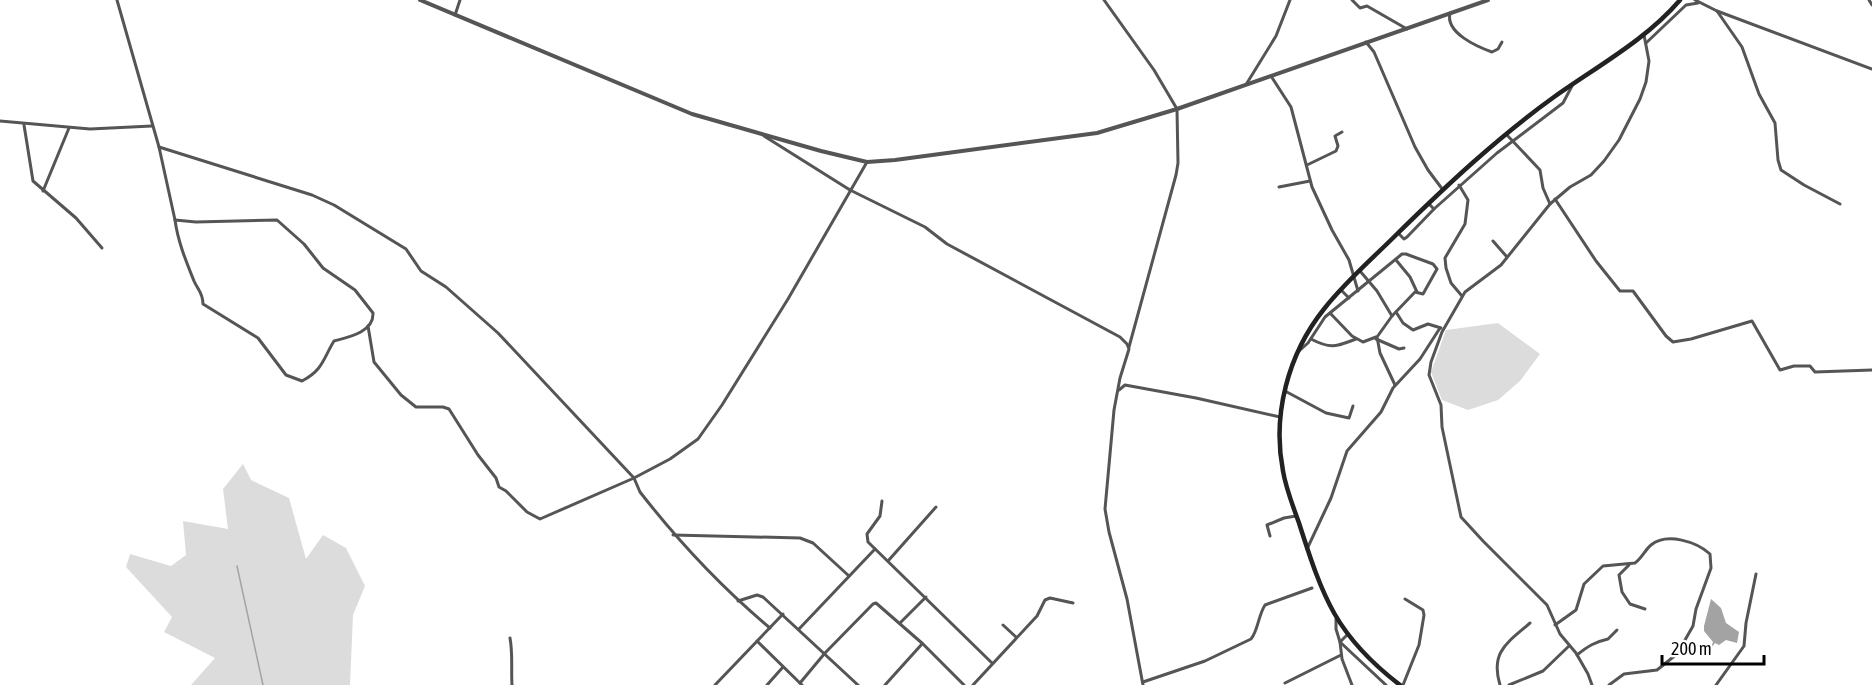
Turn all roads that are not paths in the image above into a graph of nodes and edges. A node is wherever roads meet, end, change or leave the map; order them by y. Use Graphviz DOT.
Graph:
graph roads {
  1 [pos="117,0"];
  2 [pos="420,0"];
  3 [pos="460,0"];
  4 [pos="1104,0"];
  5 [pos="1290,0"];
  6 [pos="1352,0"];
  7 [pos="1488,0"];
  8 [pos="1869,0"];
  9 [pos="1677,1"];
  10 [pos="1697,1"];
  11 [pos="1474,2"];
  12 [pos="1872,5"];
  13 [pos="1717,11"];
  14 [pos="1450,13"];
  15 [pos="455,15"];
  16 [pos="1407,28"];
  17 [pos="1644,34"];
  18 [pos="1366,42"];
  19 [pos="1502,42"];
  20 [pos="1645,44"];
  21 [pos="1872,69"];
  22 [pos="1270,76"];
  23 [pos="1247,83"];
  24 [pos="1572,84"];
  25 [pos="1177,109"];
  26 [pos="0,121"];
  27 [pos="24,124"];
  28 [pos="152,126"];
  29 [pos="69,128"];
  30 [pos="1342,132"];
  31 [pos="760,133"];
  32 [pos="1506,134"];
  33 [pos="1514,140"];
  34 [pos="159,147"];
  35 [pos="867,162"];
  36 [pos="1306,165"];
  37 [pos="1310,180"];
  38 [pos="1459,185"];
  39 [pos="1279,187"];
  40 [pos="850,190"];
  41 [pos="1443,190"];
  42 [pos="43,191"];
  43 [pos="1555,199"];
  44 [pos="1429,204"];
  45 [pos="1550,204"];
  46 [pos="1840,204"];
  47 [pos="1434,209"];
  48 [pos="174,220"];
  49 [pos="1398,233"];
  50 [pos="1493,241"];
  51 [pos="102,248"];
  52 [pos="1507,257"];
  53 [pos="1396,260"];
  54 [pos="1432,264"];
  55 [pos="1446,268"];
  56 [pos="1360,271"];
  57 [pos="1354,277"];
  58 [pos="1370,282"];
  59 [pos="1341,290"];
  60 [pos="1358,291"];
  61 [pos="1417,292"];
  62 [pos="1462,296"];
  63 [pos="1349,298"];
  64 [pos="1396,312"];
  65 [pos="1330,313"];
  66 [pos="1392,316"];
  67 [pos="368,326"];
  68 [pos="1442,329"];
  69 [pos="1377,338"];
  70 [pos="1311,339"];
  71 [pos="1356,339"];
  72 [pos="1404,348"];
  73 [pos="1129,349"];
  74 [pos="1297,354"];
  75 [pos="1872,370"];
  76 [pos="1120,378"];
  77 [pos="1125,385"];
  78 [pos="1395,385"];
  79 [pos="1118,390"];
  80 [pos="1285,391"];
  81 [pos="1353,406"];
  82 [pos="1280,417"];
  83 [pos="634,478"];
  84 [pos="882,501"];
  85 [pos="936,507"];
  86 [pos="1296,516"];
  87 [pos="673,534"];
  88 [pos="1270,536"];
  89 [pos="875,549"];
  90 [pos="1307,549"];
  91 [pos="888,561"];
  92 [pos="1631,564"];
  93 [pos="1756,574"];
  94 [pos="849,576"];
  95 [pos="1312,588"];
  96 [pos="927,597"];
  97 [pos="1405,598"];
  98 [pos="738,601"];
  99 [pos="1073,603"];
  100 [pos="1645,609"];
  101 [pos="783,614"];
  102 [pos="1336,619"];
  103 [pos="900,623"];
  104 [pos="1530,623"];
  105 [pos="1003,625"];
  106 [pos="1555,625"];
  107 [pos="770,628"];
  108 [pos="799,629"];
  109 [pos="1617,630"];
  110 [pos="1347,635"];
  111 [pos="1016,637"];
  112 [pos="510,638"];
  113 [pos="757,641"];
  114 [pos="1340,642"];
  115 [pos="923,644"];
  116 [pos="1569,646"];
  117 [pos="825,653"];
  118 [pos="1341,655"];
  119 [pos="1577,655"];
  120 [pos="992,663"];
  121 [pos="783,667"];
  122 [pos="1143,683"];
  123 [pos="1285,683"];
  124 [pos="801,684"];
  125 [pos="512,685"];
  126 [pos="715,685"];
  127 [pos="766,685"];
  128 [pos="858,685"];
  129 [pos="885,685"];
  130 [pos="964,685"];
  131 [pos="973,685"];
  132 [pos="1352,685"];
  133 [pos="1386,685"];
  134 [pos="1402,685"];
  135 [pos="1500,685"];
  136 [pos="1509,685"];
  137 [pos="1592,685"];
  138 [pos="1609,685"];
  139 [pos="1716,685"];
  1 -- 28 [label="street"];
  2 -- 15 [label="street"];
  3 -- 15 [label="street"];
  4 -- 25 [label="street"];
  5 -- 23 [label="street"];
  6 -- 16 [label="street"];
  7 -- 11 [label="street"];
  8 -- 12 [label="street"];
  9 -- 17 [label="main road"];
  10 -- 13 [label="street"];
  10 -- 20 [label="street"];
  11 -- 14 [label="street"];
  13 -- 21 [label="street"];
  13 -- 46 [label="street"];
  14 -- 16 [label="street"];
  14 -- 19 [label="street"];
  15 -- 31 [label="street"];
  16 -- 18 [label="street"];
  17 -- 20 [label="street"];
  17 -- 24 [label="main road"];
  18 -- 22 [label="street"];
  18 -- 41 [label="street"];
  20 -- 43 [label="street"];
  22 -- 23 [label="street"];
  22 -- 36 [label="street"];
  23 -- 25 [label="street"];
  24 -- 32 [label="main road"];
  24 -- 33 [label="street"];
  25 -- 35 [label="street"];
  25 -- 73 [label="street"];
  26 -- 27 [label="street"];
  27 -- 29 [label="street"];
  27 -- 42 [label="street"];
  28 -- 29 [label="street"];
  28 -- 34 [label="street"];
  29 -- 42 [label="street"];
  30 -- 36 [label="street"];
  31 -- 35 [label="street"];
  31 -- 40 [label="street"];
  32 -- 33 [label="street"];
  32 -- 41 [label="main road"];
  33 -- 38 [label="street"];
  33 -- 45 [label="street"];
  34 -- 48 [label="street"];
  34 -- 83 [label="street"];
  35 -- 40 [label="street"];
  36 -- 37 [label="street"];
  37 -- 39 [label="street"];
  37 -- 57 [label="street"];
  38 -- 47 [label="street"];
  38 -- 55 [label="street"];
  40 -- 73 [label="street"];
  40 -- 83 [label="street"];
  41 -- 44 [label="main road"];
  42 -- 51 [label="street"];
  43 -- 45 [label="street"];
  43 -- 75 [label="street"];
  44 -- 47 [label="street"];
  44 -- 49 [label="main road"];
  45 -- 52 [label="street"];
  47 -- 49 [label="street"];
  48 -- 67 [label="street"];
  48 -- 67 [label="street"];
  49 -- 56 [label="main road"];
  50 -- 52 [label="street"];
  52 -- 62 [label="street"];
  53 -- 54 [label="street"];
  53 -- 58 [label="street"];
  53 -- 61 [label="street"];
  54 -- 55 [label="street"];
  54 -- 61 [label="street"];
  55 -- 62 [label="street"];
  56 -- 57 [label="main road"];
  56 -- 58 [label="street"];
  57 -- 59 [label="main road"];
  57 -- 60 [label="street"];
  58 -- 60 [label="street"];
  58 -- 66 [label="street"];
  59 -- 63 [label="street"];
  59 -- 74 [label="main road"];
  60 -- 63 [label="street"];
  61 -- 64 [label="street"];
  62 -- 68 [label="street"];
  63 -- 65 [label="street"];
  64 -- 66 [label="street"];
  64 -- 68 [label="street"];
  65 -- 70 [label="street"];
  65 -- 71 [label="street"];
  66 -- 69 [label="street"];
  67 -- 83 [label="street"];
  68 -- 78 [label="street"];
  68 -- 106 [label="street"];
  69 -- 71 [label="street"];
  69 -- 72 [label="street"];
  69 -- 78 [label="street"];
  70 -- 71 [label="street"];
  70 -- 74 [label="street"];
  73 -- 76 [label="street"];
  74 -- 80 [label="main road"];
  76 -- 77 [label="street"];
  76 -- 79 [label="street"];
  77 -- 79 [label="street"];
  77 -- 82 [label="street"];
  78 -- 90 [label="street"];
  79 -- 122 [label="street"];
  80 -- 81 [label="street"];
  80 -- 82 [label="main road"];
  82 -- 86 [label="main road"];
  83 -- 87 [label="street"];
  84 -- 89 [label="street"];
  85 -- 91 [label="street"];
  86 -- 88 [label="street"];
  86 -- 90 [label="main road"];
  87 -- 94 [label="street"];
  87 -- 98 [label="street"];
  89 -- 91 [label="street"];
  89 -- 94 [label="street"];
  90 -- 102 [label="main road"];
  91 -- 96 [label="street"];
  92 -- 100 [label="street"];
  92 -- 106 [label="street"];
  92 -- 138 [label="street"];
  93 -- 139 [label="street"];
  94 -- 108 [label="street"];
  95 -- 122 [label="street"];
  96 -- 103 [label="street"];
  96 -- 120 [label="street"];
  97 -- 134 [label="street"];
  98 -- 101 [label="street"];
  98 -- 107 [label="street"];
  99 -- 111 [label="street"];
  101 -- 107 [label="street"];
  101 -- 108 [label="street"];
  102 -- 110 [label="main road"];
  102 -- 114 [label="street"];
  103 -- 115 [label="street"];
  103 -- 117 [label="street"];
  104 -- 135 [label="street"];
  105 -- 111 [label="street"];
  106 -- 116 [label="street"];
  107 -- 113 [label="street"];
  108 -- 117 [label="street"];
  109 -- 119 [label="street"];
  110 -- 114 [label="street"];
  110 -- 134 [label="main road"];
  111 -- 120 [label="street"];
  112 -- 125 [label="street"];
  113 -- 121 [label="street"];
  113 -- 126 [label="street"];
  114 -- 118 [label="street"];
  114 -- 133 [label="street"];
  115 -- 129 [label="street"];
  115 -- 130 [label="street"];
  116 -- 119 [label="street"];
  116 -- 136 [label="street"];
  117 -- 124 [label="street"];
  117 -- 128 [label="street"];
  118 -- 123 [label="street"];
  118 -- 132 [label="street"];
  119 -- 137 [label="street"];
  120 -- 131 [label="street"];
  121 -- 124 [label="street"];
  121 -- 127 [label="street"];
}
